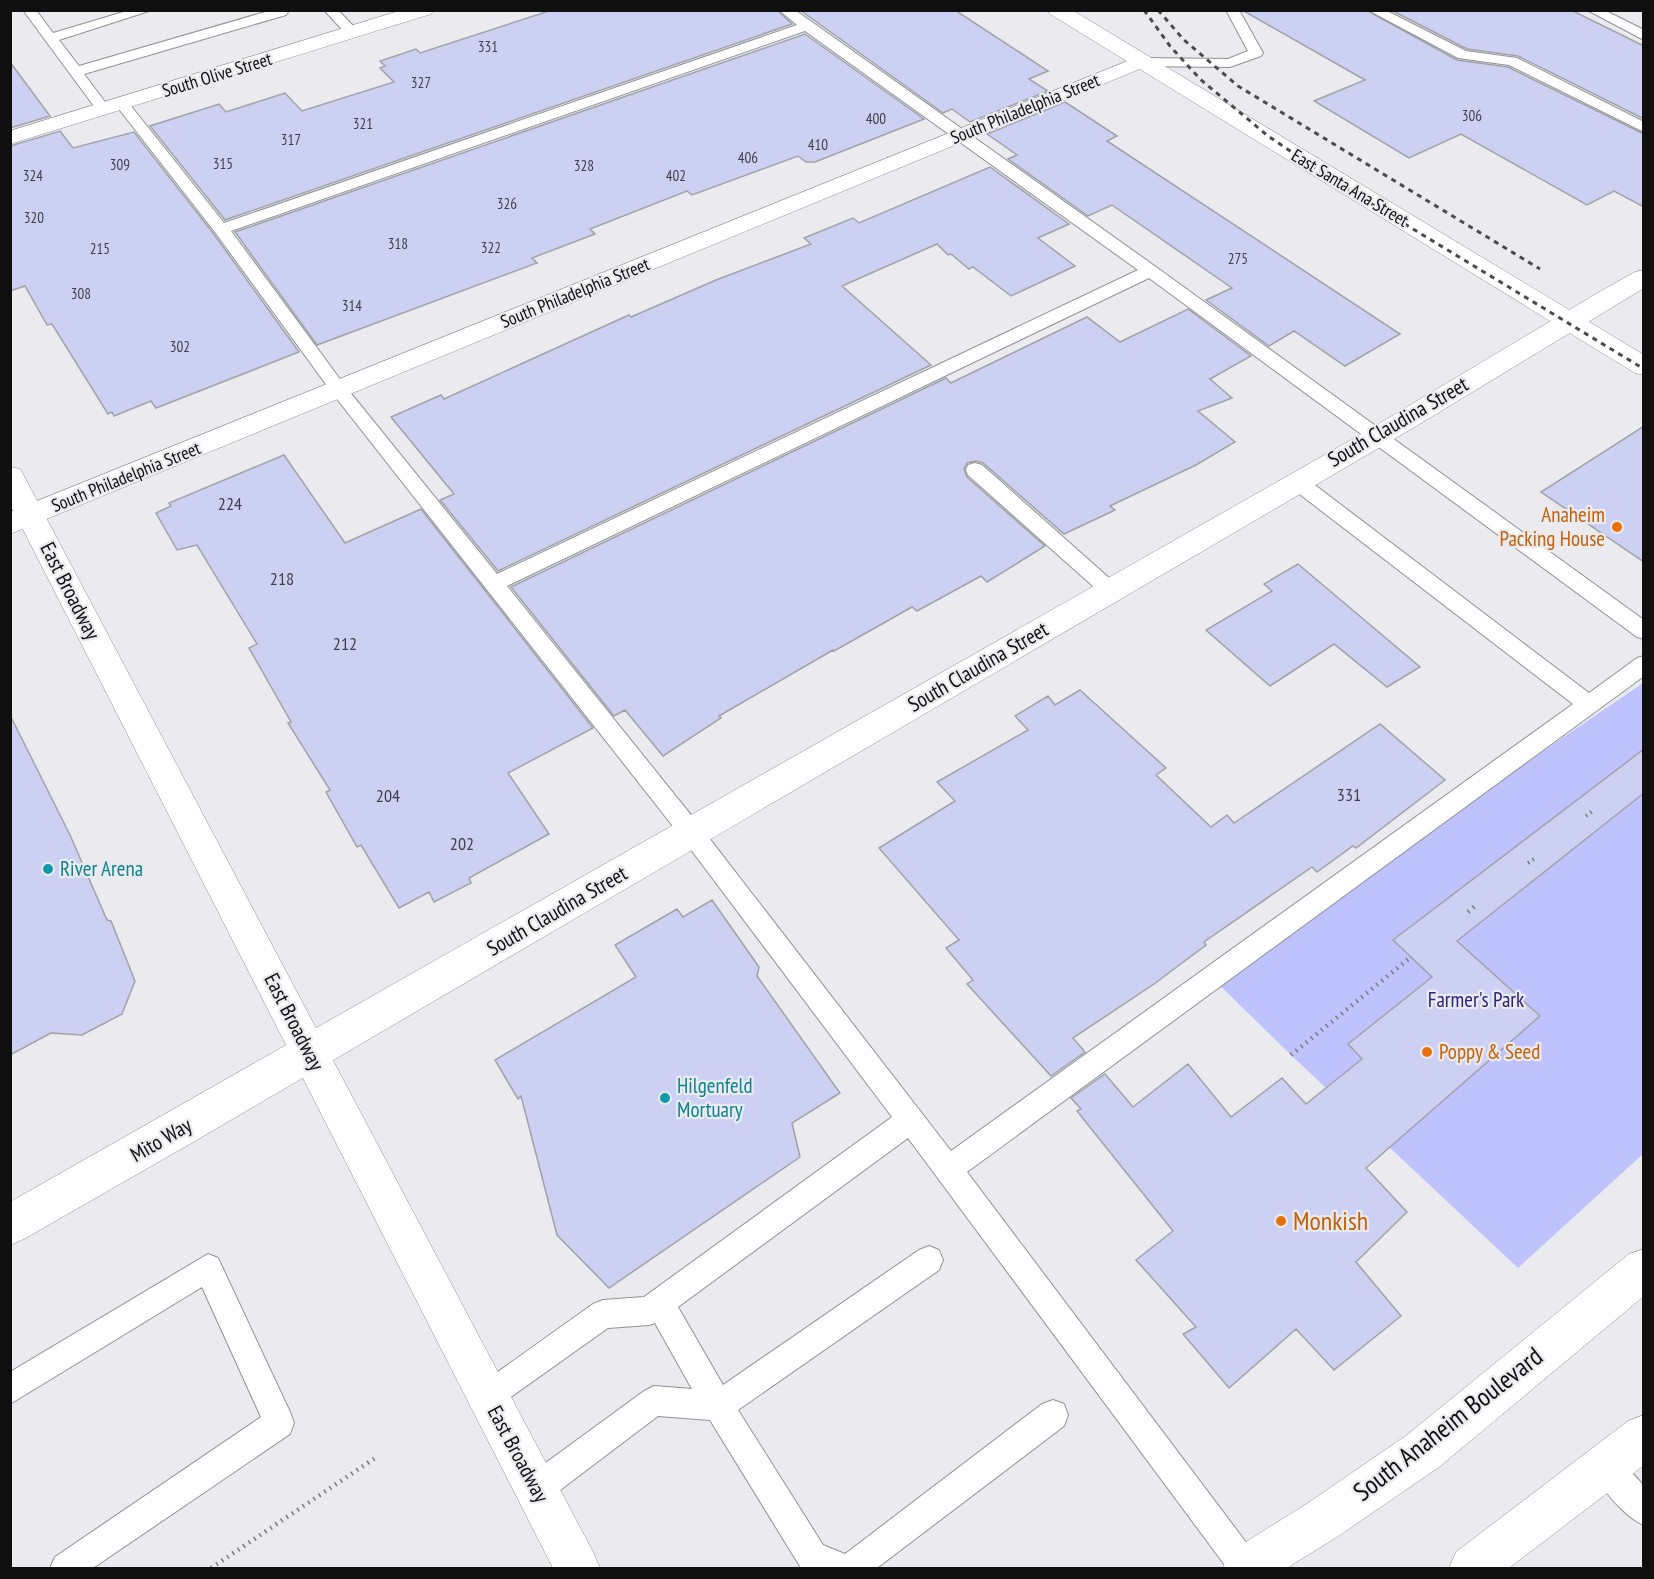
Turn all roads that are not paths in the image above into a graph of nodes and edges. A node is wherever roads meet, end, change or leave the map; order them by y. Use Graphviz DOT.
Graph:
graph roads {
  1 [pos="29,10"];
  2 [pos="146,10"];
  3 [pos="330,10"];
  4 [pos="424,10"];
  5 [pos="784,10"];
  6 [pos="1057,10"];
  7 [pos="1232,10"];
  8 [pos="1374,10"];
  9 [pos="1593,10"];
  10 [pos="281,12"];
  11 [pos="806,26"];
  12 [pos="353,33"];
  13 [pos="1644,36"];
  14 [pos="50,38"];
  15 [pos="1140,62"];
  16 [pos="75,72"];
  17 [pos="113,107"];
  18 [pos="1644,128"];
  19 [pos="961,135"];
  20 [pos="10,138"];
  21 [pos="221,229"];
  22 [pos="1150,271"];
  23 [pos="1644,277"];
  24 [pos="1568,320"];
  25 [pos="1644,367"];
  26 [pos="339,390"];
  27 [pos="1378,436"];
  28 [pos="975,470"];
  29 [pos="10,476"];
  30 [pos="1296,481"];
  31 [pos="21,520"];
  32 [pos="493,584"];
  33 [pos="1110,590"];
  34 [pos="1644,631"];
  35 [pos="1644,664"];
  36 [pos="1588,704"];
  37 [pos="691,832"];
  38 [pos="311,1055"];
  39 [pos="910,1120"];
  40 [pos="948,1169"];
  41 [pos="10,1225"];
  42 [pos="929,1260"];
  43 [pos="1644,1269"];
  44 [pos="660,1303"];
  45 [pos="10,1389"];
  46 [pos="488,1396"];
  47 [pos="718,1406"];
  48 [pos="1053,1415"];
  49 [pos="1644,1437"];
  50 [pos="1605,1466"];
  51 [pos="536,1489"];
  52 [pos="1644,1510"];
  53 [pos="1246,1568"];
  54 [pos="66,1569"];
  55 [pos="578,1569"];
  56 [pos="841,1569"];
  57 [pos="852,1569"];
  58 [pos="1472,1569"];
  1 -- 14 [label="lane"];
  2 -- 14 [label="lane"];
  3 -- 12 [label="lane"];
  4 -- 12 [label="street, South Olive Street"];
  5 -- 11 [label="lane"];
  6 -- 15 [label="street, East Santa Ana Street"];
  7 -- 15 [label="lane"];
  8 -- 18 [label="lane"];
  9 -- 13 [label="lane"];
  10 -- 16 [label="lane"];
  11 -- 19 [label="lane"];
  11 -- 21 [label="lane"];
  12 -- 17 [label="street, South Olive Street"];
  14 -- 16 [label="lane"];
  15 -- 19 [label="street, South Philadelphia Street"];
  15 -- 24 [label="street, East Santa Ana Street"];
  16 -- 17 [label="lane"];
  17 -- 20 [label="street, South Olive Street"];
  17 -- 21 [label="lane"];
  19 -- 22 [label="lane"];
  19 -- 26 [label="street, South Philadelphia Street"];
  21 -- 26 [label="lane"];
  22 -- 27 [label="lane"];
  22 -- 32 [label="lane"];
  23 -- 24 [label="street, South Claudina Street"];
  24 -- 25 [label="street, East Santa Ana Street"];
  24 -- 27 [label="street, South Claudina Street"];
  26 -- 31 [label="street, South Philadelphia Street"];
  26 -- 32 [label="lane"];
  27 -- 30 [label="street, South Claudina Street"];
  27 -- 34 [label="lane"];
  28 -- 33 [label="lane"];
  29 -- 31 [label="street, East Broadway"];
  30 -- 33 [label="street, South Claudina Street"];
  30 -- 36 [label="lane"];
  31 -- 38 [label="street, East Broadway"];
  32 -- 37 [label="lane"];
  33 -- 37 [label="street, South Claudina Street"];
  35 -- 36 [label="lane"];
  36 -- 40 [label="lane"];
  37 -- 38 [label="street, South Claudina Street"];
  37 -- 39 [label="lane"];
  38 -- 41 [label="street, Mito Way"];
  38 -- 46 [label="street, East Broadway"];
  39 -- 40 [label="lane"];
  39 -- 44 [label="lane"];
  40 -- 53 [label="lane"];
  42 -- 47 [label="lane"];
  43 -- 53 [label="street, South Anaheim Boulevard"];
  44 -- 46 [label="lane"];
  44 -- 47 [label="lane"];
  45 -- 54 [label="lane"];
  46 -- 51 [label="street, East Broadway"];
  47 -- 51 [label="lane"];
  47 -- 56 [label="lane"];
  48 -- 57 [label="lane"];
  49 -- 50 [label="street"];
  50 -- 52 [label="lane"];
  50 -- 58 [label="street"];
  51 -- 55 [label="street, East Broadway"];
}
